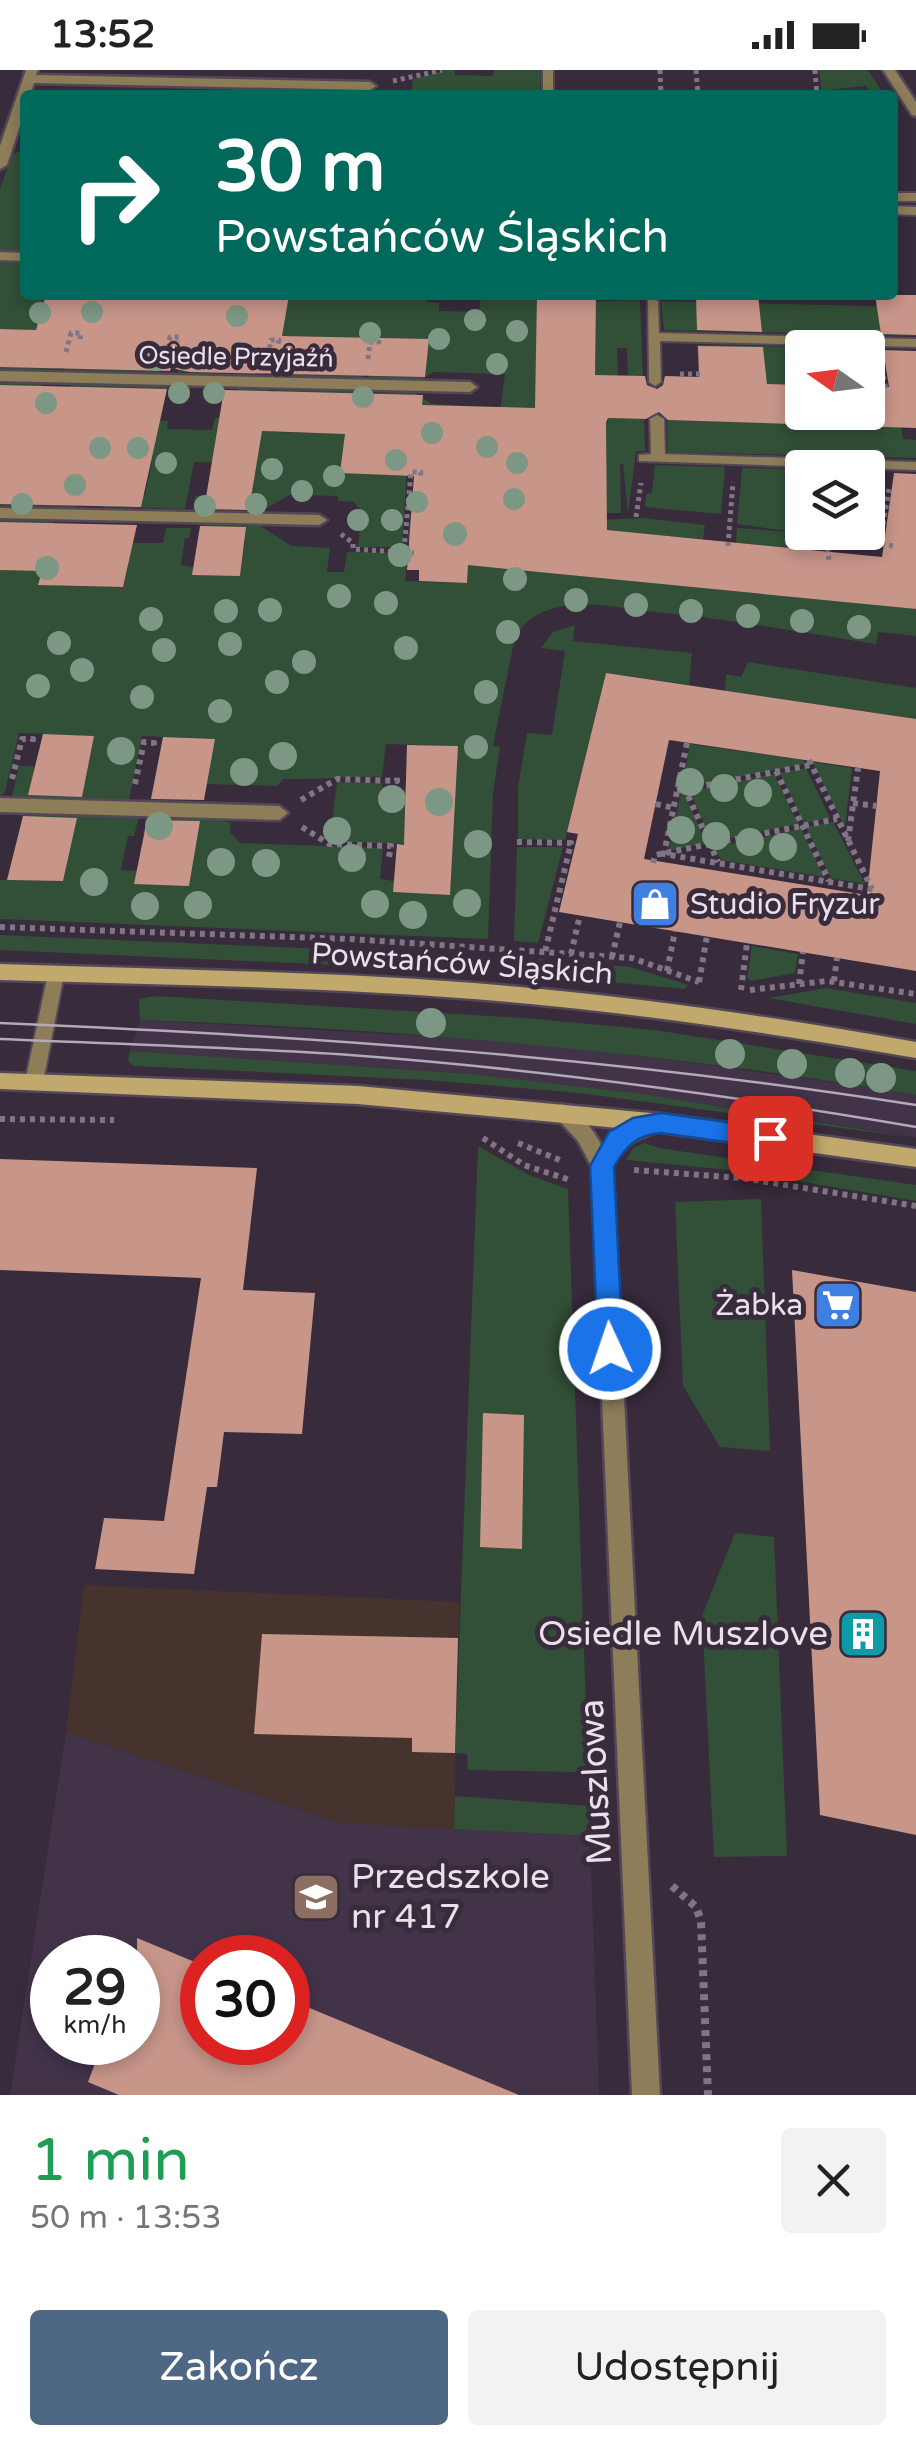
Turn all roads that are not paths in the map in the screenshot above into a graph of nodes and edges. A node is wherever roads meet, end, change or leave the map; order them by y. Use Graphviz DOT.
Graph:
graph roads {
  1 [pos="889,70"];
  2 [pos="30,75"];
  3 [pos="370,86"];
  4 [pos="20,105"];
  5 [pos="916,112"];
  6 [pos="0,165"];
  7 [pos="652,300"];
  8 [pos="654,337"];
  9 [pos="916,343"];
  10 [pos="0,376"];
  11 [pos="655,382"];
  12 [pos="470,388"];
  13 [pos="656,420"];
  14 [pos="916,466"];
  15 [pos="0,513"];
  16 [pos="319,520"];
  17 [pos="3,805"];
  18 [pos="279,813"];
  19 [pos="0,972"];
  20 [pos="56,974"];
  21 [pos="916,1050"];
  22 [pos="0,1081"];
  23 [pos="34,1082"];
  24 [pos="562,1113"];
  25 [pos="661,1123"];
  26 [pos="916,1158"];
  27 [pos="602,1166"];
  28 [pos="646,2095"];
  1 -- 5 [label="street"];
  2 -- 3 [label="street"];
  4 -- 6 [label="street"];
  7 -- 8 [label="lane"];
  8 -- 9 [label="lane"];
  8 -- 11 [label="lane"];
  10 -- 12 [label="street, Osiedle Przyjaźń"];
  13 -- 14 [label="lane"];
  15 -- 16 [label="street"];
  17 -- 18 [label="street"];
  19 -- 20 [label="main road, Powstańców Śląskich"];
  20 -- 21 [label="main road, Powstańców Śląskich"];
  20 -- 23 [label="lane"];
  22 -- 23 [label="main road"];
  23 -- 24 [label="main road"];
  24 -- 25 [label="main road"];
  24 -- 27 [label="street"];
  25 -- 26 [label="main road"];
  25 -- 27 [label="street"];
  27 -- 28 [label="street, Muszlowa"];
}
